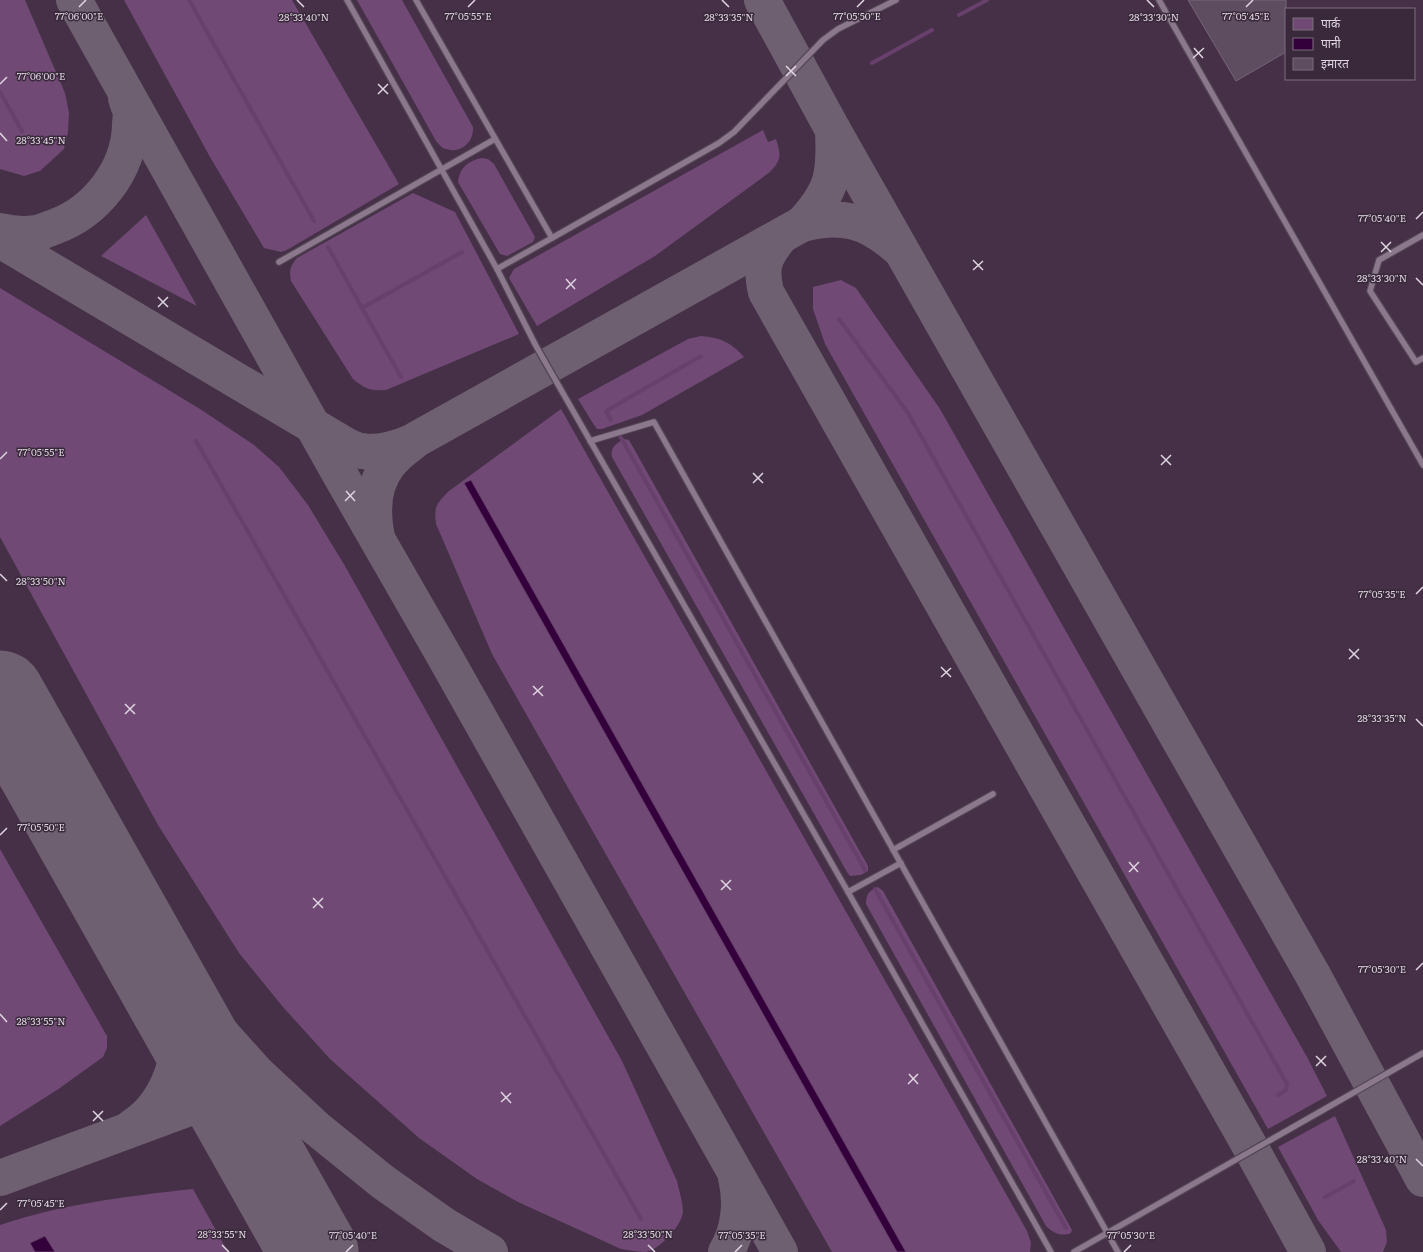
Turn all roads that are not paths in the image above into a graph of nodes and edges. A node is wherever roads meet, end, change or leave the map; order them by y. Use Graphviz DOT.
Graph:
graph roads {
  1 [pos="347,0"];
  2 [pos="416,0"];
  3 [pos="896,0"];
  4 [pos="1159,0"];
  5 [pos="494,139"];
  6 [pos="442,168"];
  7 [pos="1423,235"];
  8 [pos="552,238"];
  9 [pos="279,262"];
  10 [pos="497,269"];
  11 [pos="1423,358"];
  12 [pos="590,441"];
  13 [pos="1423,464"];
  14 [pos="993,794"];
  15 [pos="894,850"];
  16 [pos="901,863"];
  17 [pos="848,892"];
  18 [pos="1423,1053"];
  19 [pos="1107,1233"];
  20 [pos="1051,1252"];
  21 [pos="1074,1252"];
  22 [pos="1118,1252"];
  1 -- 6 [label="lane"];
  2 -- 5 [label="lane"];
  3 -- 8 [label="lane"];
  4 -- 13 [label="lane"];
  5 -- 6 [label="lane"];
  5 -- 8 [label="lane"];
  6 -- 9 [label="lane"];
  6 -- 10 [label="lane"];
  7 -- 11 [label="lane"];
  8 -- 10 [label="lane"];
  10 -- 12 [label="lane"];
  12 -- 15 [label="lane"];
  12 -- 17 [label="lane"];
  14 -- 15 [label="lane"];
  15 -- 16 [label="lane"];
  16 -- 17 [label="lane"];
  16 -- 19 [label="lane"];
  17 -- 20 [label="lane"];
  18 -- 19 [label="lane"];
  19 -- 21 [label="lane"];
  19 -- 22 [label="lane"];
}
